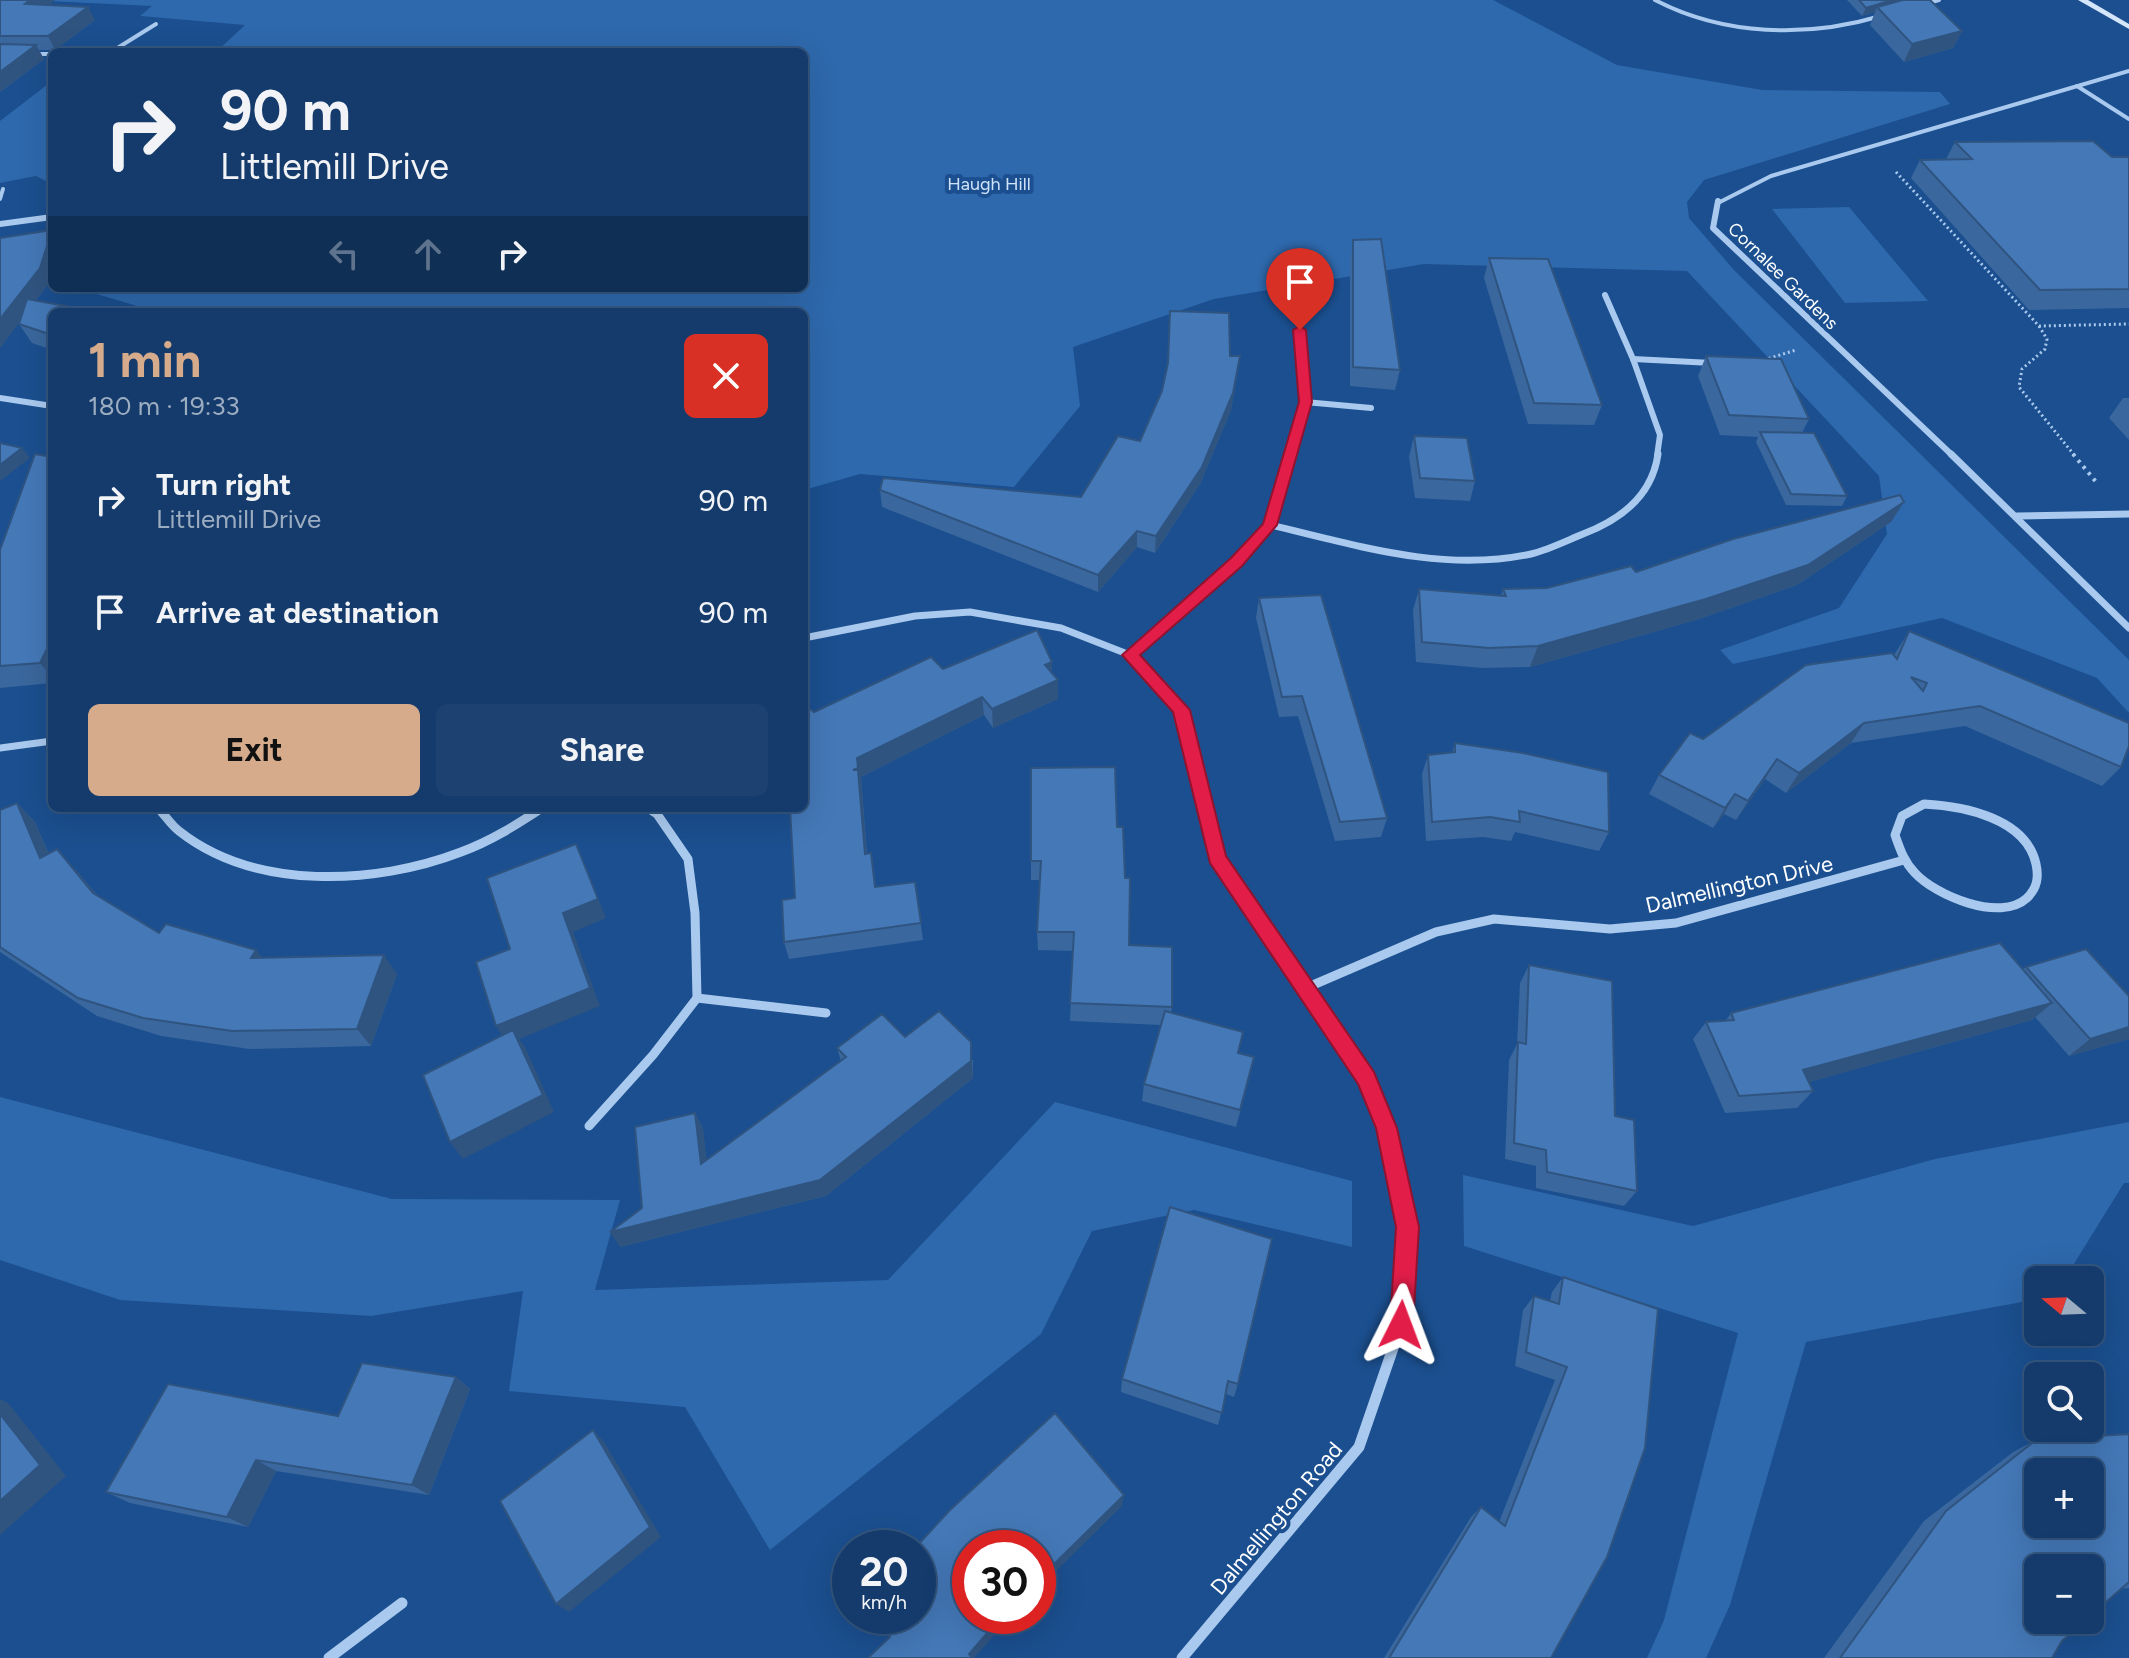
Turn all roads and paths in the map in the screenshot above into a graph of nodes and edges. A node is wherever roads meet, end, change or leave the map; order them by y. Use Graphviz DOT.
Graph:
graph roads {
  1 [pos="1655,0"];
  2 [pos="1939,0"];
  3 [pos="2082,0"];
  4 [pos="1917,5"];
  5 [pos="1889,14"];
  6 [pos="156,24"];
  7 [pos="2129,27"];
  8 [pos="117,48"];
  9 [pos="26,53"];
  10 [pos="48,54"];
  11 [pos="2129,71"];
  12 [pos="2077,86"];
  13 [pos="2129,119"];
  14 [pos="1867,149"];
  15 [pos="3,189"];
  16 [pos="0,199"];
  17 [pos="48,218"];
  18 [pos="0,224"];
  19 [pos="1605,295"];
  20 [pos="2129,324"];
  21 [pos="2039,326"];
  22 [pos="1300,330"];
  23 [pos="1828,339"];
  24 [pos="1633,359"];
  25 [pos="1751,364"];
  26 [pos="0,398"];
  27 [pos="1305,402"];
  28 [pos="48,405"];
  29 [pos="1371,408"];
  30 [pos="2126,514"];
  31 [pos="2017,516"];
  32 [pos="1270,525"];
  33 [pos="2129,628"];
  34 [pos="808,637"];
  35 [pos="1130,655"];
  36 [pos="48,742"];
  37 [pos="0,748"];
  38 [pos="162,812"];
  39 [pos="537,812"];
  40 [pos="654,812"];
  41 [pos="1904,860"];
  42 [pos="1306,988"];
  43 [pos="697,998"];
  44 [pos="826,1013"];
  45 [pos="589,1126"];
  46 [pos="402,1603"];
  47 [pos="329,1658"];
  48 [pos="1182,1658"];
  1 -- 5 [label="street"];
  2 -- 4 [label="street"];
  3 -- 7 [label="main road"];
  6 -- 8 [label="street"];
  9 -- 10 [label="street"];
  11 -- 12 [label="street, Cornalee Gardens"];
  12 -- 13 [label="street"];
  12 -- 14 [label="street, Cornalee Gardens"];
  14 -- 21 [label="path"];
  14 -- 23 [label="street, Cornalee Gardens"];
  15 -- 16 [label="street"];
  17 -- 18 [label="street"];
  19 -- 24 [label="street"];
  20 -- 21 [label="path"];
  21 -- 30 [label="path"];
  22 -- 27 [label="street"];
  23 -- 25 [label="path"];
  23 -- 31 [label="street, Cornalee Gardens"];
  24 -- 25 [label="street"];
  24 -- 32 [label="street"];
  26 -- 28 [label="street"];
  27 -- 29 [label="street"];
  27 -- 32 [label="street"];
  30 -- 31 [label="street"];
  31 -- 33 [label="street, Cornalee Gardens"];
  32 -- 35 [label="street"];
  34 -- 35 [label="street, Dalmellington Road"];
  35 -- 42 [label="street, Dalmellington Road"];
  36 -- 37 [label="street"];
  38 -- 39 [label="street"];
  40 -- 43 [label="street"];
  41 -- 41 [label="street"];
  41 -- 42 [label="street, Dalmellington Drive"];
  42 -- 48 [label="street, Dalmellington Road"];
  43 -- 44 [label="street"];
  43 -- 45 [label="street"];
  46 -- 47 [label="street"];
}
